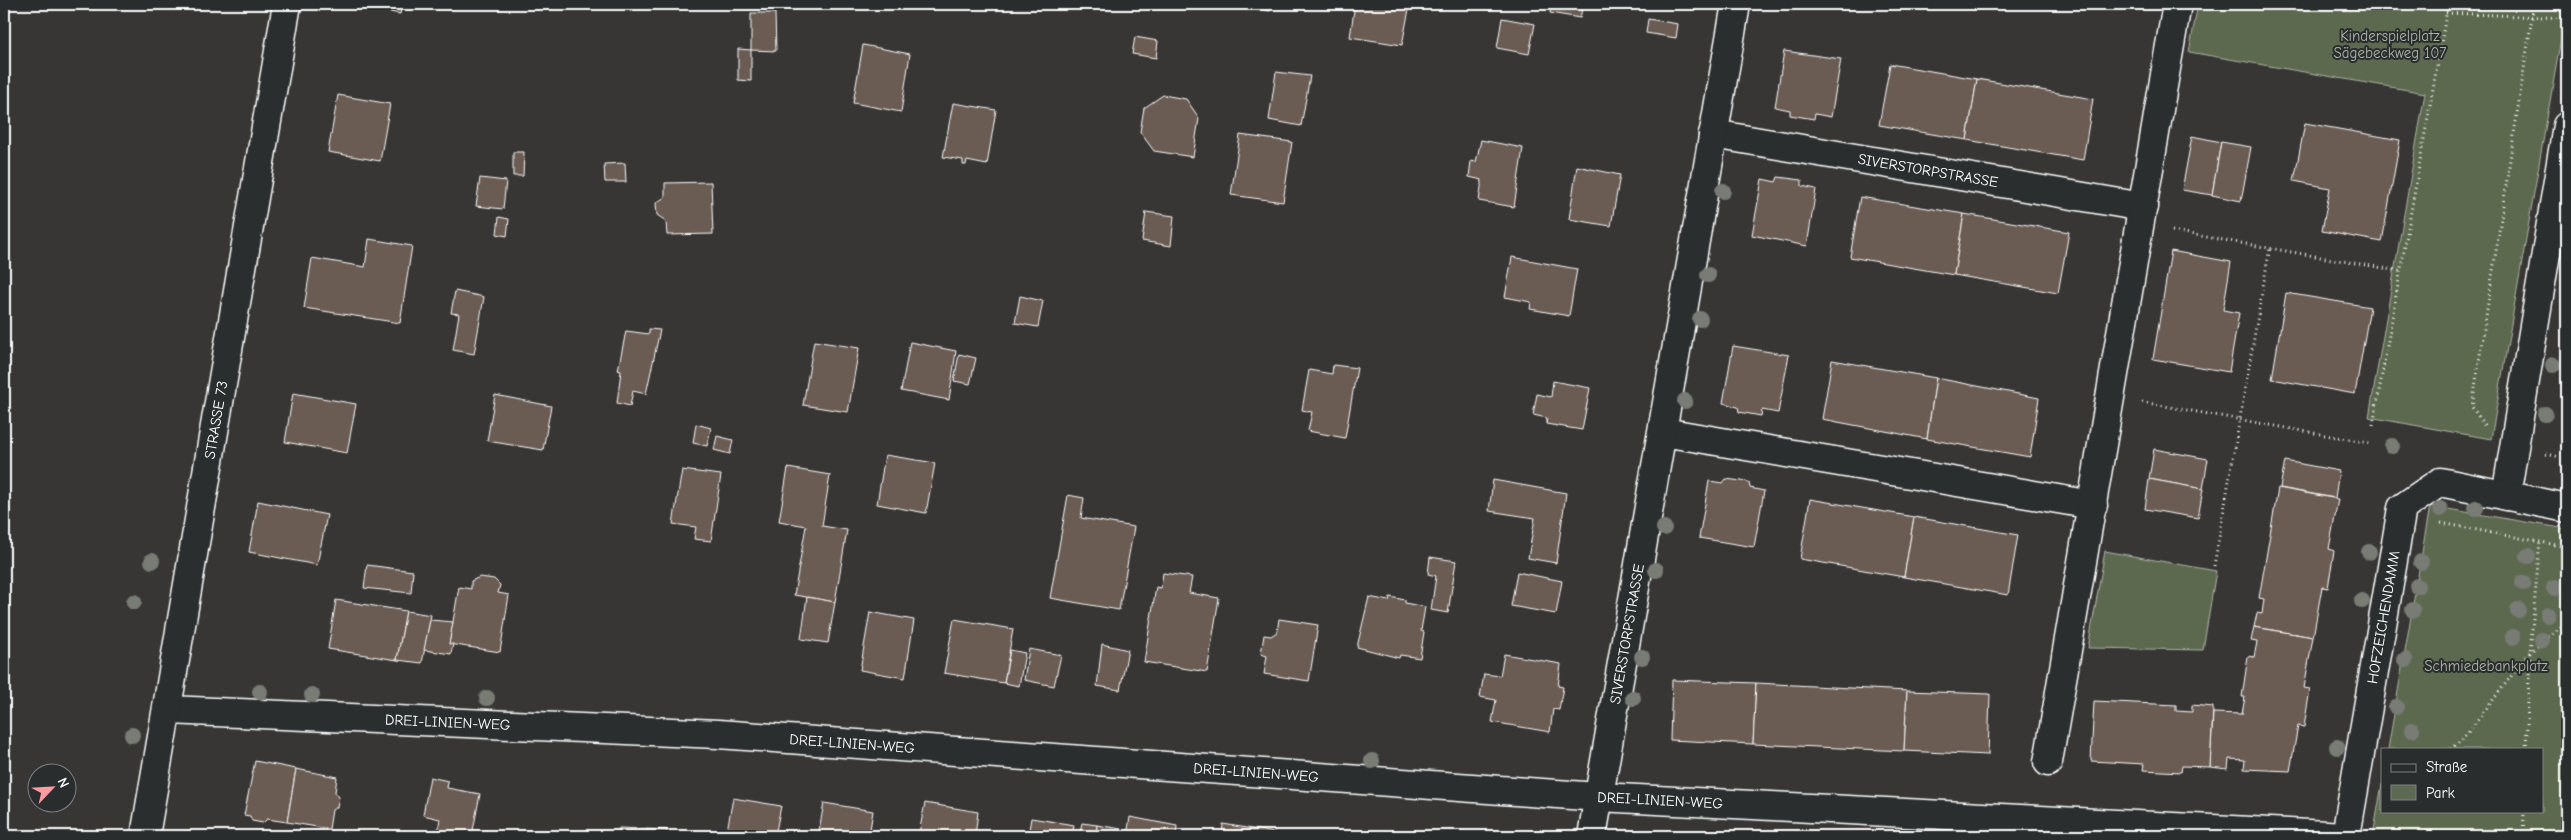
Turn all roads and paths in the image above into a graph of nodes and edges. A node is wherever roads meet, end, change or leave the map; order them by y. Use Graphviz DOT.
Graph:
graph roads {
  1 [pos="287,4"];
  2 [pos="1736,4"];
  3 [pos="2177,4"];
  4 [pos="2448,4"];
  5 [pos="2534,4"];
  6 [pos="2446,12"];
  7 [pos="2532,16"];
  8 [pos="2567,18"];
  9 [pos="2567,126"];
  10 [pos="1713,134"];
  11 [pos="2141,216"];
  12 [pos="2270,247"];
  13 [pos="2400,271"];
  14 [pos="2112,396"];
  15 [pos="2240,420"];
  16 [pos="2373,426"];
  17 [pos="2486,428"];
  18 [pos="1663,432"];
  19 [pos="2370,443"];
  20 [pos="2506,496"];
  21 [pos="2093,505"];
  22 [pos="2567,508"];
  23 [pos="2433,522"];
  24 [pos="2540,534"];
  25 [pos="2540,542"];
  26 [pos="2567,547"];
  27 [pos="2214,566"];
  28 [pos="2567,622"];
  29 [pos="2530,652"];
  30 [pos="168,710"];
  31 [pos="2451,748"];
  32 [pos="2526,748"];
  33 [pos="2048,762"];
  34 [pos="1599,797"];
  35 [pos="2524,812"];
  36 [pos="2037,829"];
  37 [pos="145,836"];
  38 [pos="1592,836"];
  39 [pos="2346,836"];
  40 [pos="2523,836"];
  1 -- 30 [label="street, STRASSE 73"];
  2 -- 10 [label="street, SIVERSTORPSTRASSE"];
  3 -- 11 [label="street"];
  4 -- 6 [label="path"];
  5 -- 7 [label="path"];
  6 -- 7 [label="path"];
  6 -- 13 [label="path"];
  7 -- 8 [label="path"];
  7 -- 17 [label="path"];
  9 -- 20 [label="street"];
  10 -- 11 [label="street, SIVERSTORPSTRASSE"];
  10 -- 18 [label="street, SIVERSTORPSTRASSE"];
  11 -- 12 [label="path"];
  11 -- 14 [label="street"];
  12 -- 13 [label="path"];
  12 -- 15 [label="path"];
  13 -- 16 [label="path"];
  14 -- 15 [label="path"];
  14 -- 21 [label="street"];
  15 -- 19 [label="path"];
  15 -- 27 [label="path"];
  18 -- 21 [label="street"];
  18 -- 34 [label="street, SIVERSTORPSTRASSE"];
  20 -- 22 [label="street, HOFZEICHENDAMM"];
  20 -- 39 [label="street, HOFZEICHENDAMM"];
  21 -- 33 [label="street"];
  23 -- 25 [label="path"];
  24 -- 25 [label="path"];
  25 -- 26 [label="path"];
  25 -- 29 [label="path"];
  28 -- 29 [label="path"];
  29 -- 31 [label="path"];
  29 -- 32 [label="path"];
  30 -- 34 [label="street, DREI-LINIEN-WEG"];
  30 -- 37 [label="street, STRASSE 73"];
  34 -- 36 [label="street, DREI-LINIEN-WEG"];
  34 -- 38 [label="street, SIVERSTORPSTRASSE"];
  35 -- 40 [label="path"];
  36 -- 39 [label="street, DREI-LINIEN-WEG"];
}
